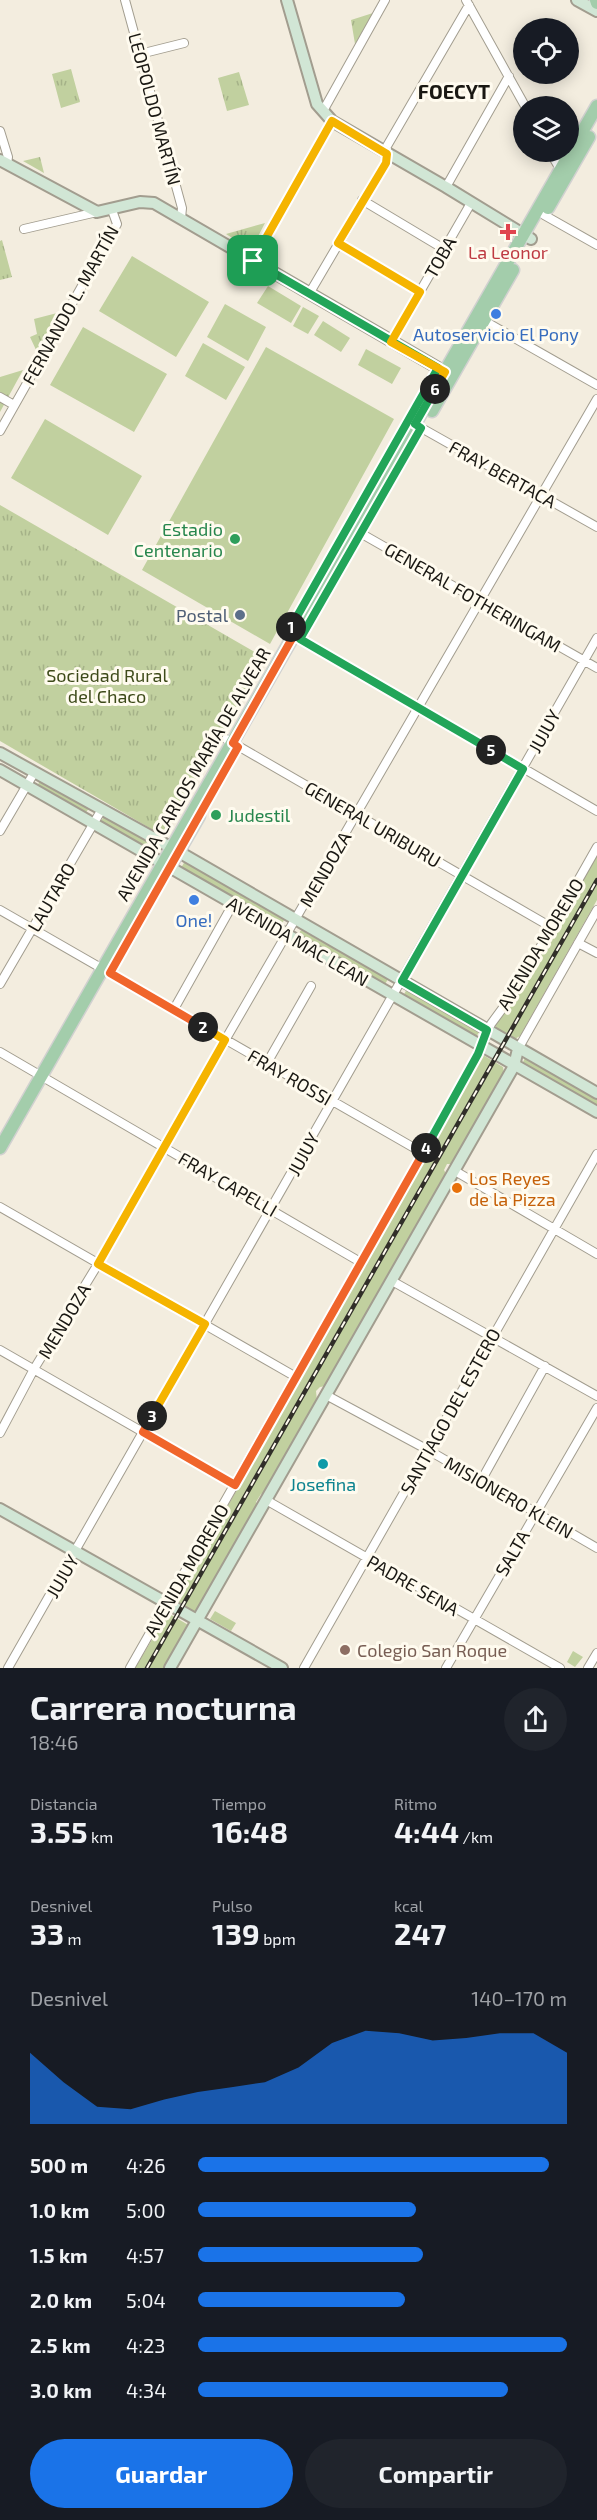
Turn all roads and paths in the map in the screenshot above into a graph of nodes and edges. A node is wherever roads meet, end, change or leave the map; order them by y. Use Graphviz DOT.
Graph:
graph roads {
  1 [pos="125,0"];
  2 [pos="287,0"];
  3 [pos="385,0"];
  4 [pos="577,0"];
  5 [pos="468,3"];
  6 [pos="597,11"];
  7 [pos="184,43"];
  8 [pos="140,54"];
  9 [pos="509,76"];
  10 [pos="520,96"];
  11 [pos="596,100"];
  12 [pos="323,111"];
  13 [pos="332,121"];
  14 [pos="597,122"];
  15 [pos="579,126"];
  16 [pos="0,131"];
  17 [pos="387,154"];
  18 [pos="3,162"];
  19 [pos="556,162"];
  20 [pos="560,162"];
  21 [pos="559,166"];
  22 [pos="446,187"];
  23 [pos="362,200"];
  24 [pos="471,203"];
  25 [pos="112,210"];
  26 [pos="97,212"];
  27 [pos="544,215"];
  28 [pos="180,218"];
  29 [pos="24,229"];
  30 [pos="524,235"];
  31 [pos="338,243"];
  32 [pos="597,245"];
  33 [pos="444,249"];
  34 [pos="253,261"];
  35 [pos="420,292"];
  36 [pos="309,294"];
  37 [pos="481,318"];
  38 [pos="391,342"];
  39 [pos="441,370"];
  40 [pos="597,385"];
  41 [pos="0,397"];
  42 [pos="597,399"];
  43 [pos="14,405"];
  44 [pos="415,424"];
  45 [pos="0,431"];
  46 [pos="541,495"];
  47 [pos="597,527"];
  48 [pos="354,529"];
  49 [pos="479,600"];
  50 [pos="294,636"];
  51 [pos="597,638"];
  52 [pos="584,660"];
  53 [pos="597,668"];
  54 [pos="418,707"];
  55 [pos="232,743"];
  56 [pos="0,753"];
  57 [pos="523,769"];
  58 [pos="0,770"];
  59 [pos="34,773"];
  60 [pos="27,785"];
  61 [pos="102,809"];
  62 [pos="597,811"];
  63 [pos="357,814"];
  64 [pos="93,823"];
  65 [pos="0,831"];
  66 [pos="597,846"];
  67 [pos="171,848"];
  68 [pos="162,864"];
  69 [pos="462,876"];
  70 [pos="234,904"];
  71 [pos="0,910"];
  72 [pos="597,910"];
  73 [pos="296,920"];
  74 [pos="551,927"];
  75 [pos="33,929"];
  76 [pos="287,935"];
  77 [pos="578,943"];
  78 [pos="597,953"];
  79 [pos="103,969"];
  80 [pos="402,981"];
  81 [pos="0,984"];
  82 [pos="311,986"];
  83 [pos="394,995"];
  84 [pos="174,1009"];
  85 [pos="487,1030"];
  86 [pos="225,1040"];
  87 [pos="480,1046"];
  88 [pos="518,1049"];
  89 [pos="0,1052"];
  90 [pos="267,1063"];
  91 [pos="514,1066"];
  92 [pos="40,1076"];
  93 [pos="597,1094"];
  94 [pos="333,1101"];
  95 [pos="597,1112"];
  96 [pos="0,1131"];
  97 [pos="164,1147"];
  98 [pos="0,1148"];
  99 [pos="423,1154"];
  100 [pos="597,1154"];
  101 [pos="0,1160"];
  102 [pos="455,1171"];
  103 [pos="0,1207"];
  104 [pos="272,1209"];
  105 [pos="553,1230"];
  106 [pos="597,1254"];
  107 [pos="362,1263"];
  108 [pos="98,1264"];
  109 [pos="392,1281"];
  110 [pos="205,1324"];
  111 [pos="492,1336"];
  112 [pos="0,1350"];
  113 [pos="545,1366"];
  114 [pos="34,1369"];
  115 [pos="296,1377"];
  116 [pos="326,1395"];
  117 [pos="597,1396"];
  118 [pos="597,1408"];
  119 [pos="0,1432"];
  120 [pos="143,1432"];
  121 [pos="428,1450"];
  122 [pos="481,1481"];
  123 [pos="235,1485"];
  124 [pos="266,1500"];
  125 [pos="0,1509"];
  126 [pos="536,1513"];
  127 [pos="597,1548"];
  128 [pos="76,1553"];
  129 [pos="367,1558"];
  130 [pos="168,1604"];
  131 [pos="474,1620"];
  132 [pos="198,1621"];
  133 [pos="597,1653"];
  134 [pos="8,1668"];
  135 [pos="130,1668"];
  136 [pos="170,1668"];
  137 [pos="282,1668"];
  138 [pos="304,1668"];
  139 [pos="446,1668"];
  140 [pos="560,1668"];
  141 [pos="588,1668"];
  1 -- 8 [label="street, LEOPOLDO MARTÍN"];
  2 -- 12 [label="street"];
  3 -- 12 [label="street"];
  4 -- 6 [label="street"];
  5 -- 9 [label="street"];
  5 -- 17 [label="street"];
  7 -- 8 [label="street"];
  8 -- 28 [label="street, LEOPOLDO MARTÍN"];
  9 -- 10 [label="street"];
  9 -- 22 [label="street"];
  11 -- 15 [label="main road, AVENIDA CARLOS MARÍA DE ALVEAR"];
  11 -- 21 [label="main road, AVENIDA CARLOS MARÍA DE ALVEAR"];
  12 -- 13 [label="street"];
  13 -- 17 [label="street"];
  13 -- 34 [label="street"];
  14 -- 27 [label="main road, AVENIDA CARLOS MARÍA DE ALVEAR"];
  16 -- 18 [label="street"];
  17 -- 22 [label="street"];
  17 -- 23 [label="street"];
  18 -- 26 [label="street"];
  19 -- 21 [label="street"];
  20 -- 21 [label="main road, AVENIDA CARLOS MARÍA DE ALVEAR"];
  21 -- 30 [label="main road, AVENIDA CARLOS MARÍA DE ALVEAR"];
  22 -- 24 [label="street"];
  23 -- 31 [label="street"];
  23 -- 33 [label="street"];
  24 -- 30 [label="street"];
  24 -- 33 [label="street, TOBA"];
  25 -- 26 [label="street"];
  25 -- 28 [label="street"];
  25 -- 43 [label="street, FERNANDO L. MARTÍN"];
  26 -- 29 [label="street"];
  27 -- 30 [label="main road, AVENIDA CARLOS MARÍA DE ALVEAR"];
  27 -- 32 [label="street"];
  28 -- 34 [label="street"];
  30 -- 37 [label="main road, AVENIDA CARLOS MARÍA DE ALVEAR"];
  30 -- 39 [label="main road, AVENIDA CARLOS MARÍA DE ALVEAR"];
  31 -- 35 [label="street"];
  31 -- 36 [label="street"];
  33 -- 35 [label="street, TOBA"];
  34 -- 36 [label="street"];
  35 -- 38 [label="street, TOBA"];
  36 -- 38 [label="street"];
  37 -- 39 [label="main road, AVENIDA CARLOS MARÍA DE ALVEAR"];
  37 -- 40 [label="street"];
  37 -- 44 [label="main road, AVENIDA CARLOS MARÍA DE ALVEAR"];
  38 -- 39 [label="street"];
  39 -- 44 [label="main road, AVENIDA CARLOS MARÍA DE ALVEAR"];
  41 -- 43 [label="street"];
  42 -- 46 [label="street, MENDOZA"];
  43 -- 45 [label="street, FERNANDO L. MARTÍN"];
  44 -- 46 [label="street, FRAY BERTACA"];
  44 -- 48 [label="main road, AVENIDA CARLOS MARÍA DE ALVEAR"];
  46 -- 47 [label="street, FRAY BERTACA"];
  46 -- 49 [label="street, MENDOZA"];
  48 -- 49 [label="street, GENERAL FOTHERINGAM"];
  48 -- 50 [label="main road, AVENIDA CARLOS MARÍA DE ALVEAR"];
  49 -- 52 [label="street, GENERAL FOTHERINGAM"];
  49 -- 54 [label="street, MENDOZA"];
  50 -- 54 [label="street"];
  50 -- 55 [label="main road, AVENIDA CARLOS MARÍA DE ALVEAR"];
  51 -- 52 [label="street, JUJUY"];
  52 -- 53 [label="street, GENERAL FOTHERINGAM"];
  52 -- 57 [label="street, JUJUY"];
  54 -- 57 [label="street"];
  54 -- 63 [label="street, MENDOZA"];
  55 -- 63 [label="street, GENERAL URIBURU"];
  55 -- 67 [label="main road, AVENIDA CARLOS MARÍA DE ALVEAR"];
  56 -- 59 [label="street, AVENIDA MAC LEAN"];
  57 -- 62 [label="street"];
  57 -- 69 [label="street, JUJUY"];
  58 -- 60 [label="street, AVENIDA MAC LEAN"];
  59 -- 60 [label="street"];
  59 -- 61 [label="street, AVENIDA MAC LEAN"];
  60 -- 64 [label="street, AVENIDA MAC LEAN"];
  60 -- 65 [label="street"];
  61 -- 64 [label="street, LAUTARO"];
  61 -- 67 [label="street, AVENIDA MAC LEAN"];
  63 -- 69 [label="street, GENERAL URIBURU"];
  63 -- 73 [label="street, MENDOZA"];
  64 -- 68 [label="street, AVENIDA MAC LEAN"];
  64 -- 75 [label="street, LAUTARO"];
  66 -- 74 [label="street, AVENIDA MORENO"];
  67 -- 68 [label="main road, AVENIDA CARLOS MARÍA DE ALVEAR"];
  67 -- 73 [label="street, AVENIDA MAC LEAN"];
  68 -- 70 [label="street, AVENIDA MAC LEAN"];
  68 -- 79 [label="main road, AVENIDA CARLOS MARÍA DE ALVEAR"];
  69 -- 74 [label="street, GENERAL URIBURU"];
  69 -- 80 [label="street, JUJUY"];
  70 -- 76 [label="street, AVENIDA MAC LEAN"];
  70 -- 84 [label="street"];
  71 -- 75 [label="street, FRAY ROSSI"];
  72 -- 77 [label="street, AVENIDA MORENO"];
  73 -- 76 [label="street, MENDOZA"];
  73 -- 80 [label="street, AVENIDA MAC LEAN"];
  74 -- 85 [label="street, AVENIDA MORENO"];
  75 -- 79 [label="street, FRAY ROSSI"];
  75 -- 81 [label="street, LAUTARO"];
  76 -- 83 [label="street, AVENIDA MAC LEAN"];
  76 -- 86 [label="street, MENDOZA"];
  77 -- 78 [label="street"];
  77 -- 88 [label="street, AVENIDA MORENO"];
  79 -- 84 [label="street, FRAY ROSSI"];
  79 -- 92 [label="main road, AVENIDA CARLOS MARÍA DE ALVEAR"];
  80 -- 83 [label="street, JUJUY"];
  80 -- 85 [label="street, AVENIDA MAC LEAN"];
  82 -- 90 [label="street"];
  83 -- 87 [label="street, AVENIDA MAC LEAN"];
  83 -- 94 [label="street, JUJUY"];
  84 -- 86 [label="street, FRAY ROSSI"];
  85 -- 87 [label="street, AVENIDA MORENO"];
  85 -- 88 [label="street, AVENIDA MAC LEAN"];
  86 -- 90 [label="street, FRAY ROSSI"];
  86 -- 97 [label="street, MENDOZA"];
  87 -- 91 [label="street, AVENIDA MAC LEAN"];
  87 -- 99 [label="street, AVENIDA MORENO"];
  88 -- 91 [label="street, AVENIDA MORENO"];
  88 -- 93 [label="street, AVENIDA MAC LEAN"];
  89 -- 92 [label="street, FRAY CAPELLI"];
  90 -- 94 [label="street, FRAY ROSSI"];
  91 -- 95 [label="street, AVENIDA MAC LEAN"];
  91 -- 102 [label="street, AVENIDA MORENO"];
  92 -- 96 [label="main road, AVENIDA CARLOS MARÍA DE ALVEAR"];
  92 -- 97 [label="street, FRAY CAPELLI"];
  92 -- 98 [label="main road, AVENIDA CARLOS MARÍA DE ALVEAR"];
  92 -- 101 [label="main road, AVENIDA CARLOS MARÍA DE ALVEAR"];
  94 -- 99 [label="street, FRAY ROSSI"];
  94 -- 104 [label="street, JUJUY"];
  97 -- 104 [label="street, FRAY CAPELLI"];
  97 -- 108 [label="street, MENDOZA"];
  99 -- 107 [label="street, AVENIDA MORENO"];
  100 -- 105 [label="street, SANTIAGO DEL ESTERO"];
  102 -- 105 [label="street"];
  102 -- 109 [label="street, AVENIDA MORENO"];
  103 -- 108 [label="street"];
  104 -- 107 [label="street, FRAY CAPELLI"];
  104 -- 110 [label="street, JUJUY"];
  105 -- 106 [label="street"];
  105 -- 111 [label="street, SANTIAGO DEL ESTERO"];
  107 -- 115 [label="street, AVENIDA MORENO"];
  108 -- 110 [label="street"];
  108 -- 114 [label="street, MENDOZA"];
  109 -- 111 [label="street"];
  109 -- 116 [label="street, AVENIDA MORENO"];
  110 -- 115 [label="street"];
  110 -- 120 [label="street, JUJUY"];
  111 -- 113 [label="street"];
  111 -- 121 [label="street, SANTIAGO DEL ESTERO"];
  112 -- 114 [label="street"];
  113 -- 117 [label="street"];
  113 -- 122 [label="street"];
  114 -- 119 [label="street, MENDOZA"];
  114 -- 120 [label="street"];
  115 -- 123 [label="street, AVENIDA MORENO"];
  116 -- 121 [label="street, MISIONERO KLEIN"];
  116 -- 124 [label="street, AVENIDA MORENO"];
  118 -- 126 [label="street, SALTA"];
  120 -- 123 [label="street"];
  120 -- 128 [label="street, JUJUY"];
  121 -- 122 [label="street, MISIONERO KLEIN"];
  121 -- 129 [label="street, SANTIAGO DEL ESTERO"];
  122 -- 126 [label="street, MISIONERO KLEIN"];
  123 -- 130 [label="street, AVENIDA MORENO"];
  124 -- 129 [label="street, PADRE SENA"];
  124 -- 132 [label="street, AVENIDA MORENO"];
  125 -- 128 [label="street"];
  126 -- 127 [label="street, MISIONERO KLEIN"];
  126 -- 131 [label="street, SALTA"];
  128 -- 130 [label="street"];
  128 -- 134 [label="street, JUJUY"];
  129 -- 131 [label="street, PADRE SENA"];
  129 -- 138 [label="street, SANTIAGO DEL ESTERO"];
  130 -- 132 [label="street"];
  130 -- 135 [label="street, AVENIDA MORENO"];
  131 -- 139 [label="street, SALTA"];
  131 -- 140 [label="street, PADRE SENA"];
  132 -- 136 [label="street, AVENIDA MORENO"];
  132 -- 137 [label="street"];
  133 -- 141 [label="street"];
}
